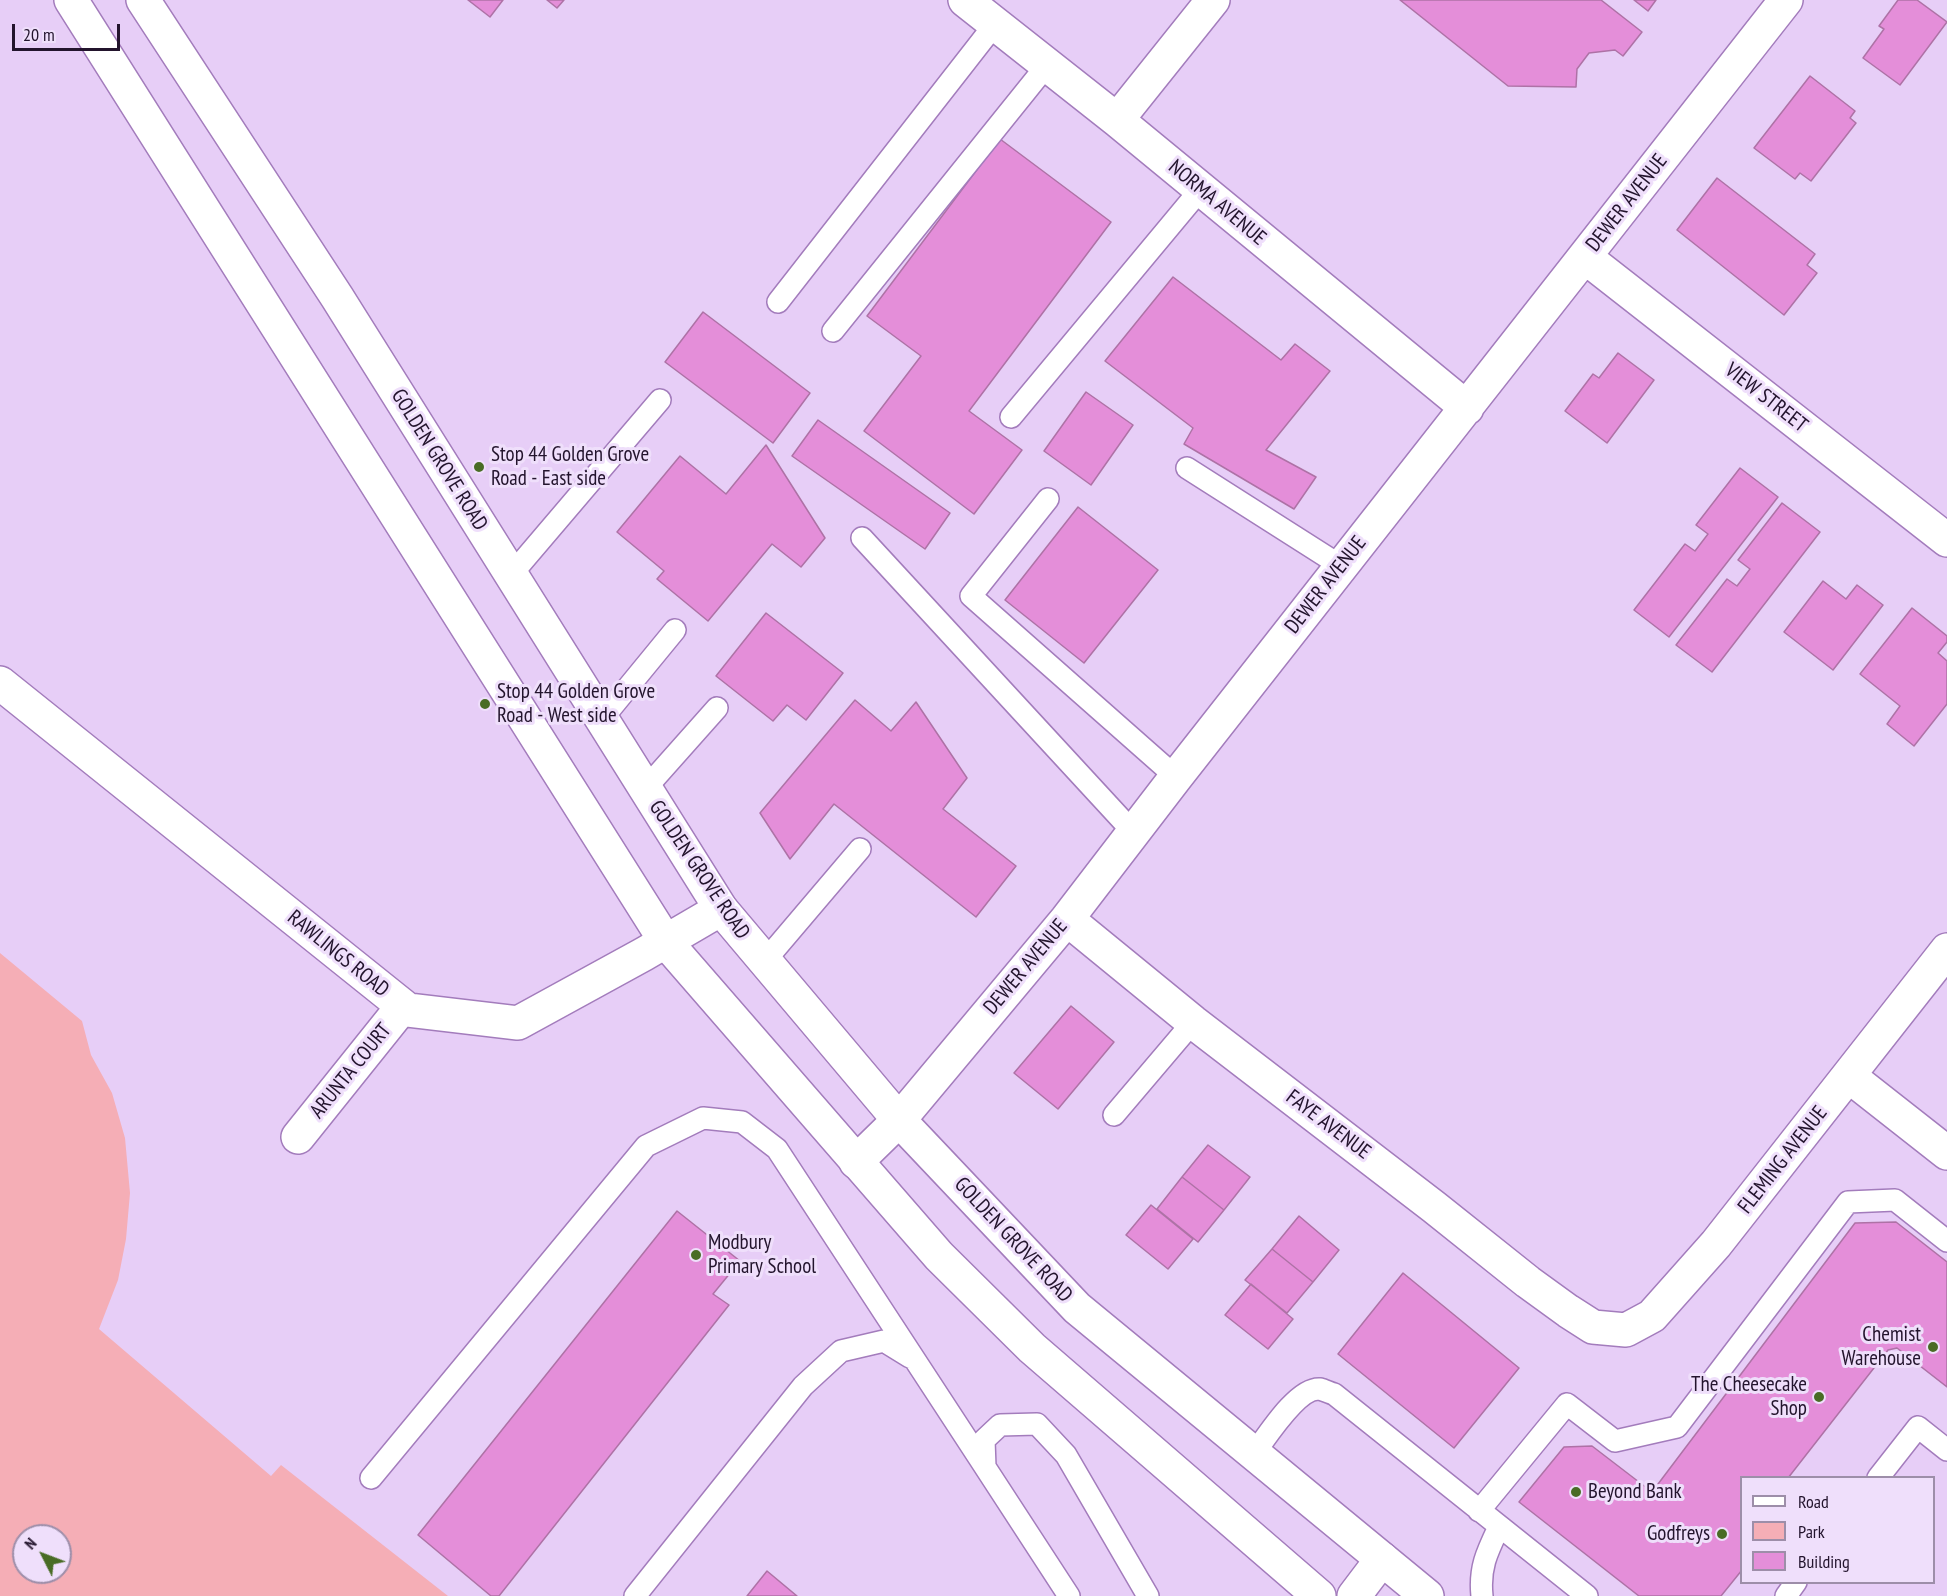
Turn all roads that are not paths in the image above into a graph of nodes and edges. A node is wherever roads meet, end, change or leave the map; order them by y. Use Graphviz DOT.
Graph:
graph roads {
  1 [pos="71,0"];
  2 [pos="143,0"];
  3 [pos="965,0"];
  4 [pos="1213,0"];
  5 [pos="1786,0"];
  6 [pos="995,24"];
  7 [pos="1047,65"];
  8 [pos="1117,120"];
  9 [pos="1200,190"];
  10 [pos="1585,257"];
  11 [pos="778,302"];
  12 [pos="833,331"];
  13 [pos="660,400"];
  14 [pos="1467,408"];
  15 [pos="1011,417"];
  16 [pos="1186,468"];
  17 [pos="1048,499"];
  18 [pos="862,538"];
  19 [pos="1947,540"];
  20 [pos="1341,566"];
  21 [pos="511,575"];
  22 [pos="675,630"];
  23 [pos="0,683"];
  24 [pos="717,708"];
  25 [pos="602,719"];
  26 [pos="1176,777"];
  27 [pos="645,789"];
  28 [pos="1134,833"];
  29 [pos="860,849"];
  30 [pos="721,909"];
  31 [pos="1066,918"];
  32 [pos="666,942"];
  33 [pos="1947,950"];
  34 [pos="764,962"];
  35 [pos="403,1006"];
  36 [pos="1193,1022"];
  37 [pos="1849,1076"];
  38 [pos="1114,1115"];
  39 [pos="899,1120"];
  40 [pos="298,1137"];
  41 [pos="1947,1153"];
  42 [pos="856,1162"];
  43 [pos="1947,1241"];
  44 [pos="1593,1327"];
  45 [pos="916,1361"];
  46 [pos="1947,1450"];
  47 [pos="1253,1455"];
  48 [pos="984,1467"];
  49 [pos="1880,1476"];
  50 [pos="371,1478"];
  51 [pos="1479,1511"];
  52 [pos="1499,1527"];
  53 [pos="1382,1559"];
  54 [pos="635,1596"];
  55 [pos="1069,1596"];
  56 [pos="1148,1596"];
  57 [pos="1319,1596"];
  58 [pos="1354,1596"];
  59 [pos="1427,1596"];
  60 [pos="1482,1596"];
  61 [pos="1587,1596"];
  1 -- 32 [label="street"];
  2 -- 21 [label="street, GOLDEN GROVE ROAD"];
  3 -- 6 [label="street, NORMA AVENUE"];
  4 -- 8 [label="street"];
  5 -- 10 [label="street, DEWER AVENUE"];
  6 -- 7 [label="street, NORMA AVENUE"];
  6 -- 11 [label="lane"];
  7 -- 8 [label="street, NORMA AVENUE"];
  7 -- 12 [label="lane"];
  8 -- 9 [label="street, NORMA AVENUE"];
  9 -- 14 [label="street, NORMA AVENUE"];
  9 -- 15 [label="lane"];
  10 -- 14 [label="street, DEWER AVENUE"];
  10 -- 19 [label="street, VIEW STREET"];
  13 -- 21 [label="lane"];
  14 -- 20 [label="street, DEWER AVENUE"];
  16 -- 20 [label="lane"];
  17 -- 26 [label="lane"];
  18 -- 28 [label="lane"];
  20 -- 26 [label="street, DEWER AVENUE"];
  21 -- 25 [label="street, GOLDEN GROVE ROAD"];
  22 -- 25 [label="lane"];
  23 -- 35 [label="street, RAWLINGS ROAD"];
  24 -- 27 [label="lane"];
  25 -- 27 [label="street, GOLDEN GROVE ROAD"];
  26 -- 28 [label="street, DEWER AVENUE"];
  27 -- 30 [label="street, GOLDEN GROVE ROAD"];
  28 -- 31 [label="street, DEWER AVENUE"];
  29 -- 34 [label="lane"];
  30 -- 32 [label="street, RAWLINGS ROAD"];
  30 -- 34 [label="street, GOLDEN GROVE ROAD"];
  31 -- 36 [label="street, FAYE AVENUE"];
  31 -- 39 [label="street, DEWER AVENUE"];
  32 -- 35 [label="street, RAWLINGS ROAD"];
  32 -- 42 [label="street"];
  33 -- 37 [label="street, FLEMING AVENUE"];
  34 -- 39 [label="street, GOLDEN GROVE ROAD"];
  35 -- 40 [label="street, ARUNTA COURT"];
  36 -- 38 [label="lane"];
  36 -- 44 [label="street, FAYE AVENUE"];
  37 -- 41 [label="street"];
  37 -- 44 [label="street, FLEMING AVENUE"];
  39 -- 42 [label="street, DEWER AVENUE"];
  39 -- 47 [label="street, GOLDEN GROVE ROAD"];
  42 -- 57 [label="street"];
  43 -- 51 [label="lane"];
  45 -- 48 [label="lane"];
  45 -- 50 [label="lane"];
  45 -- 54 [label="lane"];
  46 -- 49 [label="lane"];
  47 -- 51 [label="lane"];
  47 -- 53 [label="street, GOLDEN GROVE ROAD"];
  48 -- 55 [label="lane"];
  48 -- 56 [label="lane"];
  51 -- 52 [label="lane"];
  52 -- 60 [label="lane"];
  52 -- 61 [label="lane"];
  53 -- 58 [label="street"];
  53 -- 59 [label="street, GOLDEN GROVE ROAD"];
}
